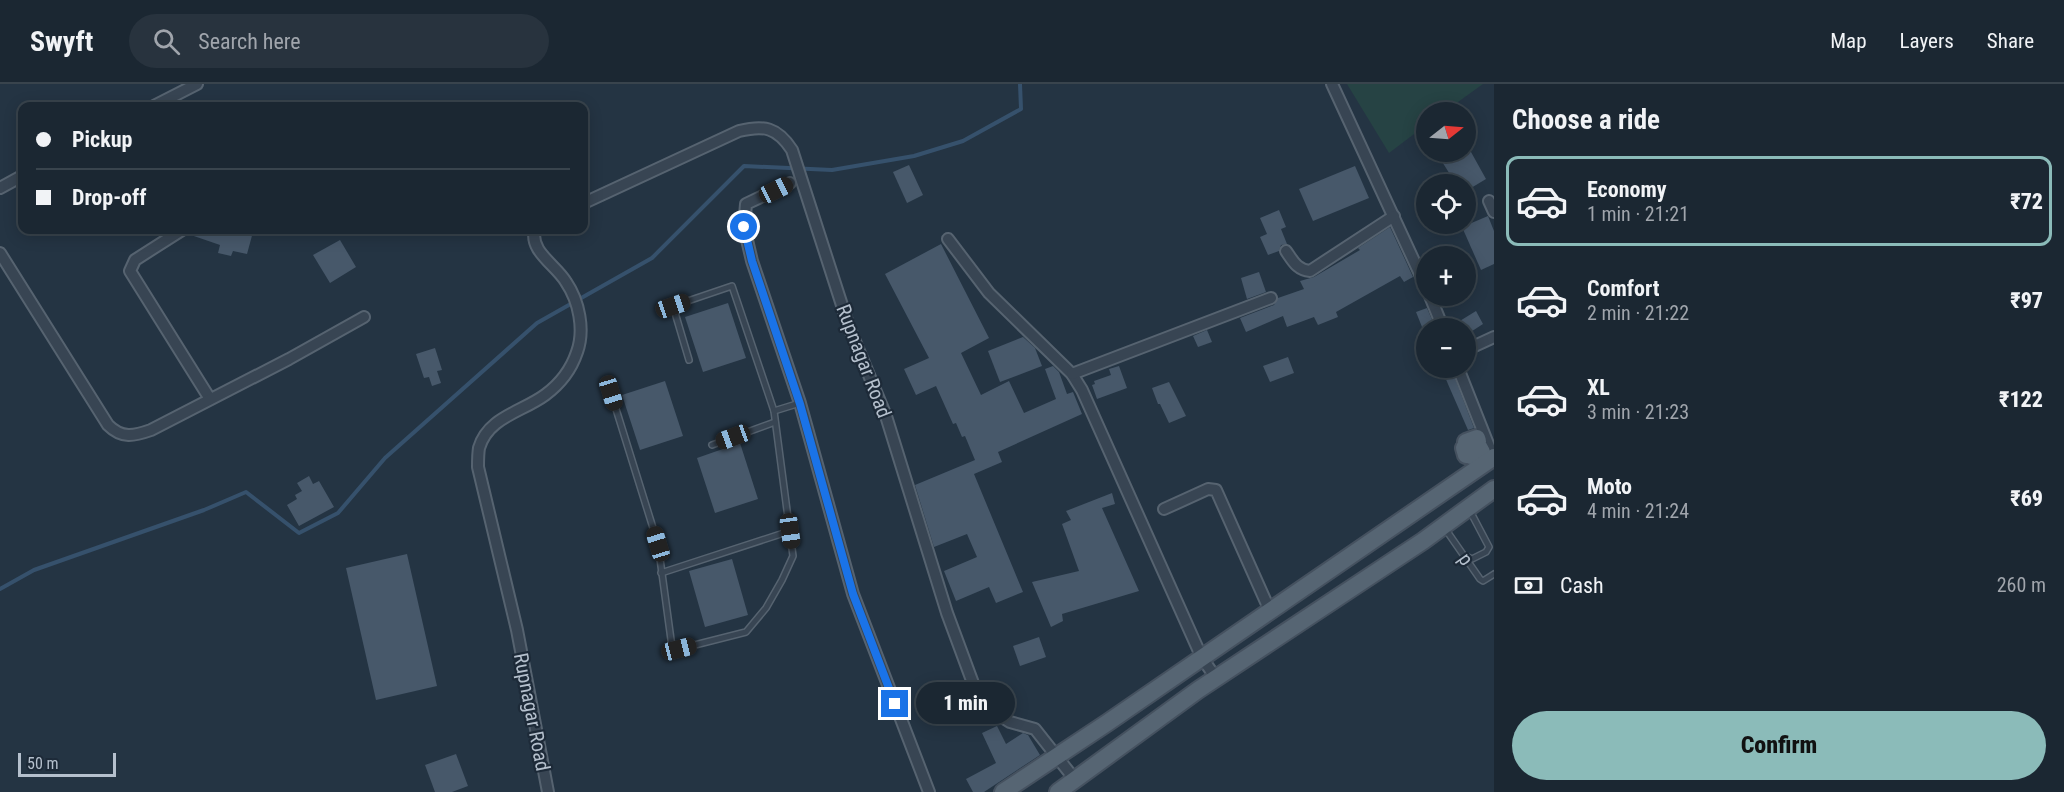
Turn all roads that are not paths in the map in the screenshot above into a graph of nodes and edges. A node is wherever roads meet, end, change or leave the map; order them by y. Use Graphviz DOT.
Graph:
graph roads {
  1 [pos="197,84"];
  2 [pos="1332,84"];
  3 [pos="162,102"];
  4 [pos="18,178"];
  5 [pos="790,183"];
  6 [pos="0,188"];
  7 [pos="588,201"];
  8 [pos="1489,201"];
  9 [pos="1494,212"];
  10 [pos="1394,216"];
  11 [pos="176,234"];
  12 [pos="534,234"];
  13 [pos="948,239"];
  14 [pos="1286,250"];
  15 [pos="0,253"];
  16 [pos="1416,266"];
  17 [pos="1271,298"];
  18 [pos="364,317"];
  19 [pos="1494,337"];
  20 [pos="1476,345"];
  21 [pos="690,360"];
  22 [pos="1072,374"];
  23 [pos="1462,378"];
  24 [pos="611,393"];
  25 [pos="210,399"];
  26 [pos="800,404"];
  27 [pos="774,411"];
  28 [pos="775,422"];
  29 [pos="712,445"];
  30 [pos="1494,458"];
  31 [pos="1494,489"];
  32 [pos="1468,507"];
  33 [pos="1164,509"];
  34 [pos="1443,525"];
  35 [pos="790,531"];
  36 [pos="1489,546"];
  37 [pos="1494,552"];
  38 [pos="1464,556"];
  39 [pos="661,573"];
  40 [pos="1494,574"];
  41 [pos="1270,611"];
  42 [pos="1202,658"];
  43 [pos="1216,678"];
  44 [pos="1057,755"];
  45 [pos="1076,781"];
  46 [pos="548,792"];
  47 [pos="929,792"];
  48 [pos="1003,792"];
  49 [pos="1058,792"];
  1 -- 3 [label="street"];
  2 -- 10 [label="street"];
  4 -- 6 [label="street"];
  5 -- 26 [label="street"];
  7 -- 44 [label="street, Rupnagar Road"];
  8 -- 9 [label="street"];
  10 -- 14 [label="street"];
  10 -- 16 [label="street"];
  11 -- 25 [label="street"];
  12 -- 46 [label="street, Rupnagar Road"];
  13 -- 22 [label="street"];
  15 -- 25 [label="street"];
  17 -- 22 [label="street"];
  18 -- 25 [label="street"];
  19 -- 20 [label="street"];
  21 -- 27 [label="lane"];
  22 -- 42 [label="street"];
  23 -- 30 [label="street"];
  24 -- 39 [label="lane"];
  26 -- 27 [label="lane"];
  26 -- 47 [label="street"];
  27 -- 28 [label="lane"];
  28 -- 29 [label="lane"];
  28 -- 35 [label="lane"];
  30 -- 41 [label="main road"];
  31 -- 32 [label="main road"];
  32 -- 34 [label="main road"];
  32 -- 36 [label="lane, p"];
  33 -- 41 [label="street"];
  34 -- 38 [label="lane, p"];
  34 -- 43 [label="main road"];
  35 -- 39 [label="lane"];
  35 -- 39 [label="lane"];
  36 -- 37 [label="lane, p"];
  36 -- 38 [label="lane"];
  38 -- 40 [label="lane, p"];
  41 -- 42 [label="main road"];
  42 -- 43 [label="street"];
  42 -- 44 [label="main road"];
  43 -- 45 [label="main road"];
  44 -- 45 [label="street, Rupnagar Road"];
  44 -- 48 [label="main road"];
  45 -- 49 [label="main road"];
}
